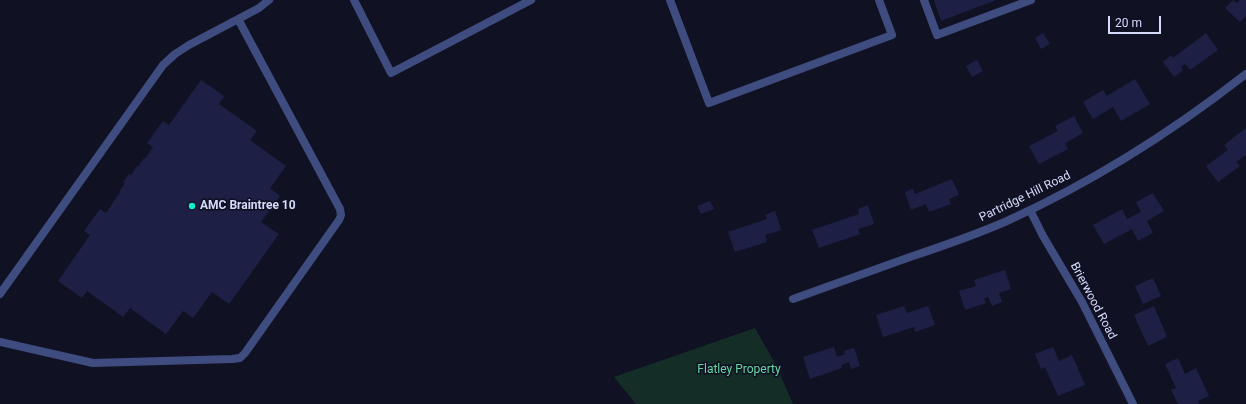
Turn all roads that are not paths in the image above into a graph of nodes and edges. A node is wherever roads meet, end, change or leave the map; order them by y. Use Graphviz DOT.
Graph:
graph roads {
  1 [pos="269,0"];
  2 [pos="354,0"];
  3 [pos="532,0"];
  4 [pos="670,0"];
  5 [pos="879,0"];
  6 [pos="924,0"];
  7 [pos="1031,0"];
  8 [pos="238,19"];
  9 [pos="1246,74"];
  10 [pos="1030,210"];
  11 [pos="0,294"];
  12 [pos="793,299"];
  13 [pos="0,342"];
  14 [pos="1133,404"];
  1 -- 8 [label="street"];
  2 -- 3 [label="street"];
  4 -- 5 [label="street"];
  6 -- 7 [label="street"];
  8 -- 11 [label="street"];
  8 -- 13 [label="street"];
  9 -- 10 [label="street, Partridge Hill Road"];
  10 -- 12 [label="street, Partridge Hill Road"];
  10 -- 14 [label="street, Brierwood Road"];
}
